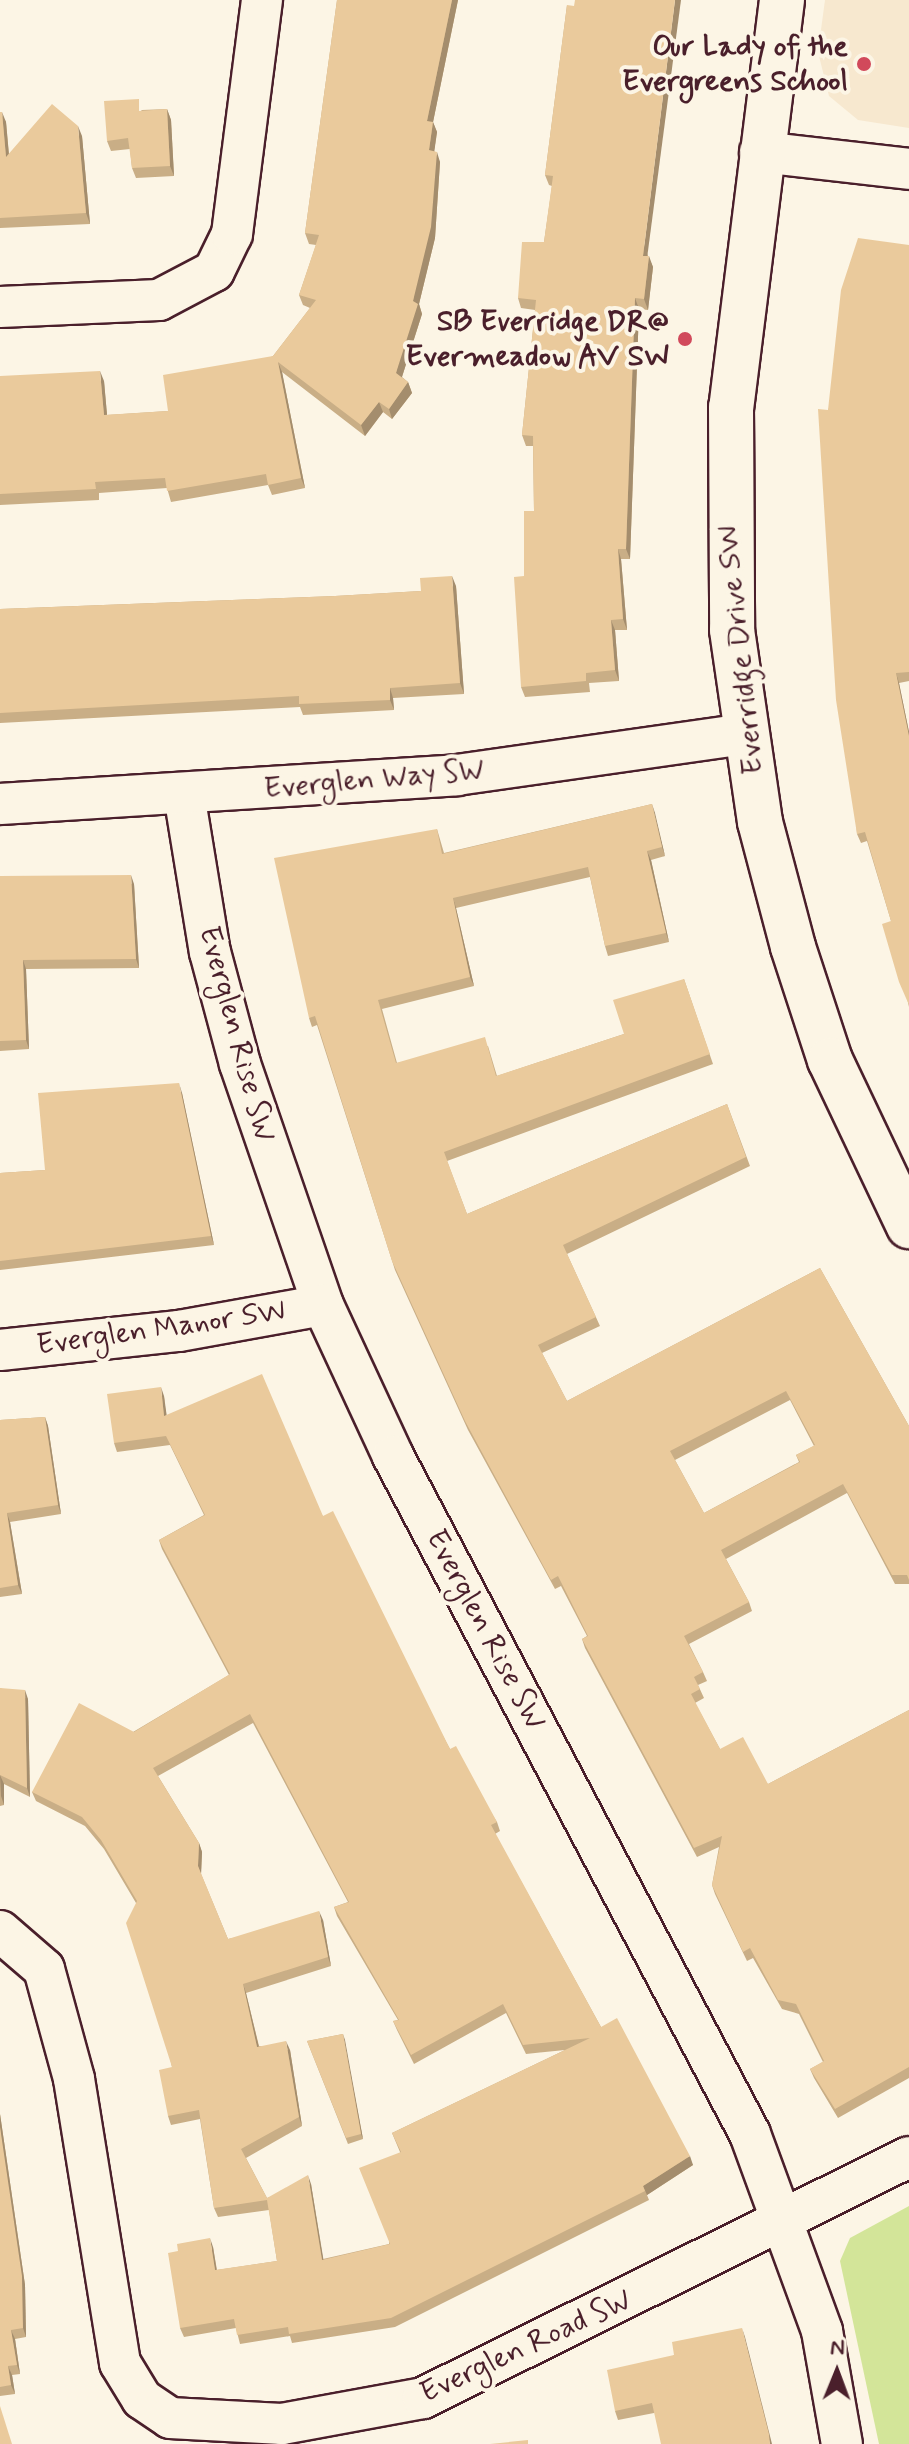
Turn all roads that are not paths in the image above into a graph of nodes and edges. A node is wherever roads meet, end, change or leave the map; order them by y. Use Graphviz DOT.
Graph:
graph roads {
  1 [pos="262,0"];
  2 [pos="782,0"];
  3 [pos="760,152"];
  4 [pos="909,169"];
  5 [pos="0,307"];
  6 [pos="746,734"];
  7 [pos="184,794"];
  8 [pos="0,804"];
  9 [pos="909,1226"];
  10 [pos="323,1305"];
  11 [pos="0,1350"];
  12 [pos="0,1931"];
  13 [pos="909,2157"];
  14 [pos="786,2219"];
  15 [pos="842,2444"];
  1 -- 5 [label="street"];
  2 -- 3 [label="street, Everridge Drive SW"];
  3 -- 4 [label="street"];
  3 -- 6 [label="street, Everridge Drive SW"];
  6 -- 7 [label="street, Everglen Way SW"];
  6 -- 9 [label="street, Everridge Drive SW"];
  7 -- 8 [label="street, Everglen Way SW"];
  7 -- 10 [label="street, Everglen Rise SW"];
  10 -- 11 [label="street, Everglen Manor SW"];
  10 -- 14 [label="street, Everglen Rise SW"];
  12 -- 14 [label="street, Everglen Road SW"];
  13 -- 14 [label="street, Everglen Road SW"];
  14 -- 15 [label="street, Everglen Rise SW"];
}
